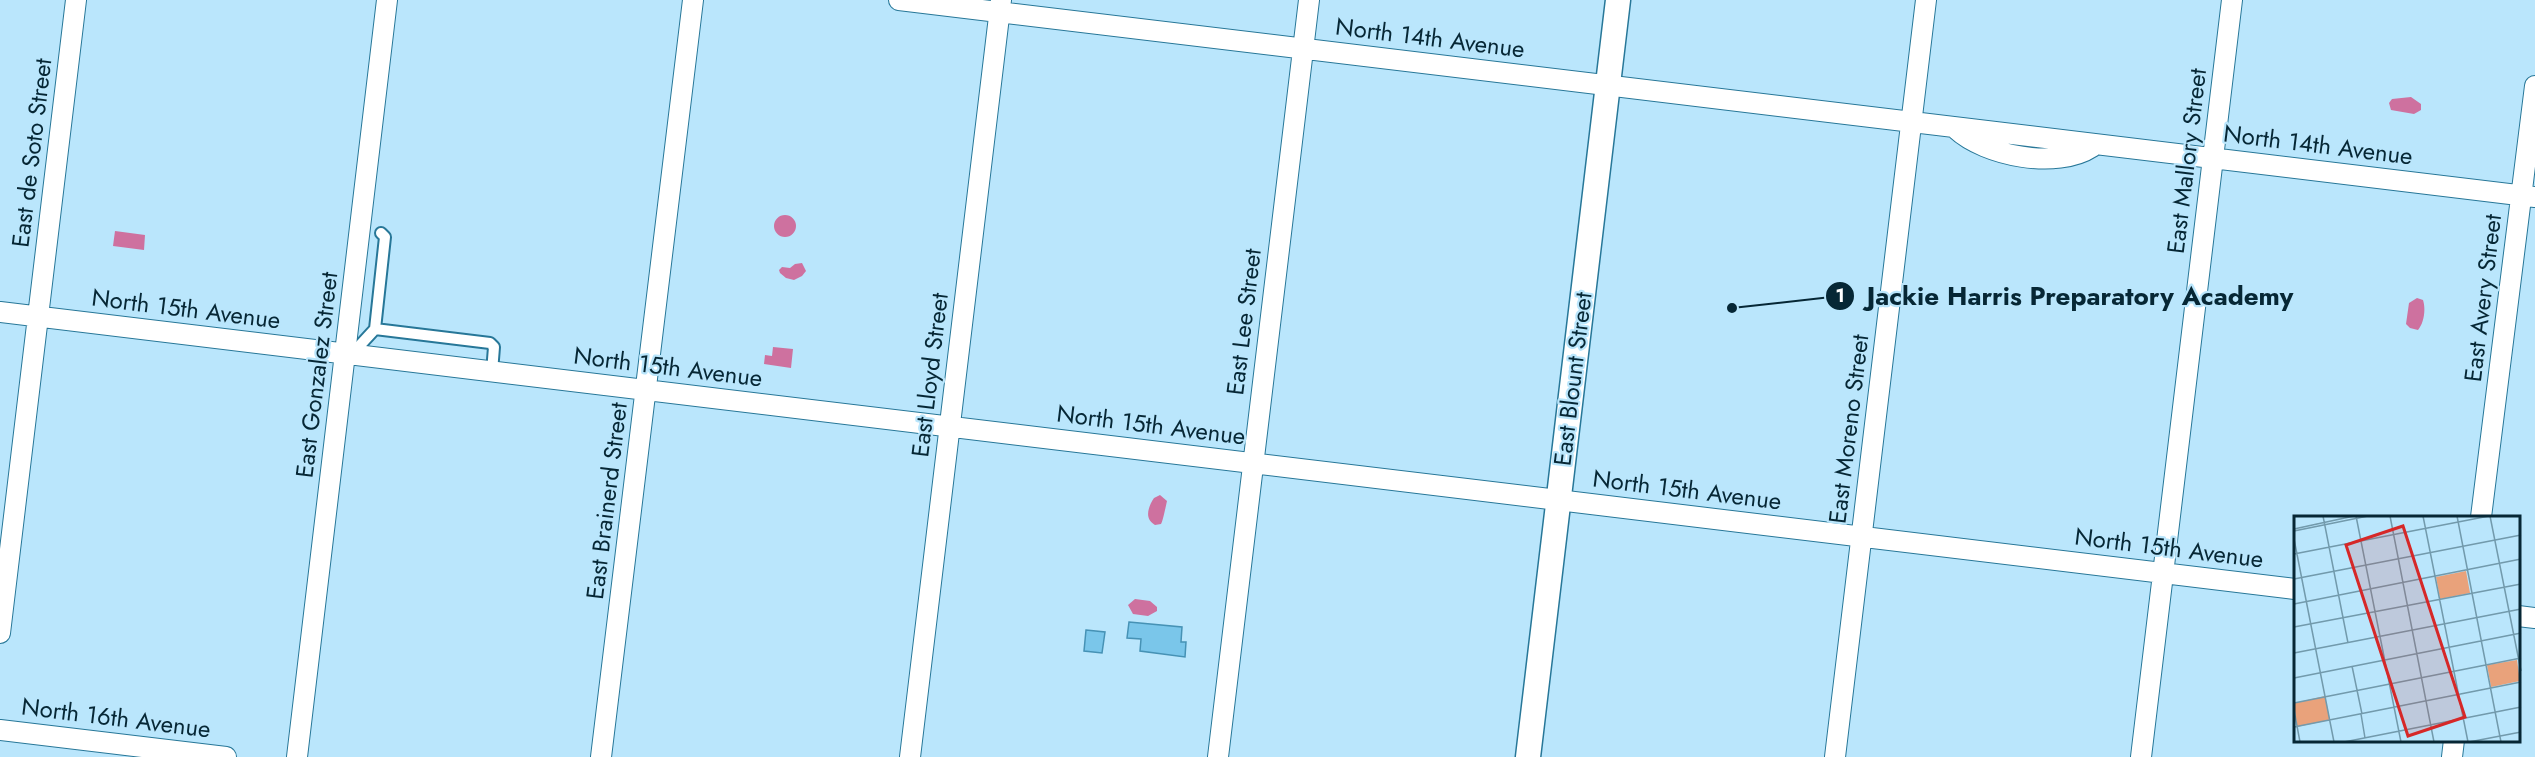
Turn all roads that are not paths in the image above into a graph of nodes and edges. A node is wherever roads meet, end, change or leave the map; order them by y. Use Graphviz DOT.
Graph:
graph roads {
  1 [pos="76,0"];
  2 [pos="387,0"];
  3 [pos="693,0"];
  4 [pos="899,0"];
  5 [pos="1309,0"];
  6 [pos="1618,0"];
  7 [pos="1926,0"];
  8 [pos="2232,0"];
  9 [pos="1000,6"];
  10 [pos="1303,49"];
  11 [pos="1608,85"];
  12 [pos="2535,86"];
  13 [pos="1912,122"];
  14 [pos="2213,158"];
  15 [pos="2528,196"];
  16 [pos="381,232"];
  17 [pos="0,312"];
  18 [pos="38,317"];
  19 [pos="375,329"];
  20 [pos="348,354"];
  21 [pos="492,372"];
  22 [pos="646,390"];
  23 [pos="949,427"];
  24 [pos="1253,463"];
  25 [pos="1559,500"];
  26 [pos="2481,516"];
  27 [pos="1862,537"];
  28 [pos="2163,573"];
  29 [pos="2294,589"];
  30 [pos="2520,615"];
  31 [pos="2535,618"];
  32 [pos="0,633"];
  33 [pos="0,730"];
  34 [pos="2454,742"];
  35 [pos="225,757"];
  36 [pos="297,757"];
  37 [pos="602,757"];
  38 [pos="909,757"];
  39 [pos="1218,757"];
  40 [pos="1528,757"];
  41 [pos="1836,757"];
  42 [pos="2141,757"];
  43 [pos="2452,757"];
  1 -- 18 [label="street, East de Soto Street"];
  2 -- 20 [label="street, East Gonzalez Street"];
  3 -- 22 [label="street, East Brainerd Street"];
  4 -- 9 [label="street, North 14th Avenue"];
  5 -- 10 [label="street, East Lee Street"];
  6 -- 11 [label="street, East Blount Street"];
  7 -- 13 [label="street, East Moreno Street"];
  8 -- 14 [label="street, East Mallory Street"];
  9 -- 10 [label="street, North 14th Avenue"];
  9 -- 23 [label="street, East Lloyd Street"];
  10 -- 11 [label="street, North 14th Avenue"];
  10 -- 24 [label="street, East Lee Street"];
  11 -- 13 [label="street, North 14th Avenue"];
  11 -- 25 [label="street, East Blount Street"];
  12 -- 15 [label="street, East Avery Street"];
  13 -- 14 [label="street, North 14th Avenue"];
  13 -- 27 [label="street, East Moreno Street"];
  14 -- 15 [label="street, North 14th Avenue"];
  14 -- 28 [label="street, East Mallory Street"];
  15 -- 26 [label="street, East Avery Street"];
  16 -- 19 [label="lane"];
  17 -- 18 [label="street, North 15th Avenue"];
  18 -- 20 [label="street, North 15th Avenue"];
  18 -- 32 [label="street, East de Soto Street"];
  19 -- 20 [label="lane"];
  19 -- 21 [label="lane"];
  20 -- 21 [label="street, North 15th Avenue"];
  20 -- 36 [label="street, East Gonzalez Street"];
  21 -- 22 [label="street, North 15th Avenue"];
  22 -- 23 [label="street, North 15th Avenue"];
  22 -- 37 [label="street, East Brainerd Street"];
  23 -- 24 [label="street, North 15th Avenue"];
  23 -- 38 [label="street, East Lloyd Street"];
  24 -- 25 [label="street, North 15th Avenue"];
  24 -- 39 [label="street, East Lee Street"];
  25 -- 27 [label="street, North 15th Avenue"];
  25 -- 40 [label="street, East Blount Street"];
  27 -- 28 [label="street, North 15th Avenue"];
  27 -- 41 [label="street, East Moreno Street"];
  28 -- 29 [label="street, North 15th Avenue"];
  28 -- 42 [label="street, East Mallory Street"];
  30 -- 31 [label="street"];
  33 -- 35 [label="street, North 16th Avenue"];
  34 -- 43 [label="street"];
}
